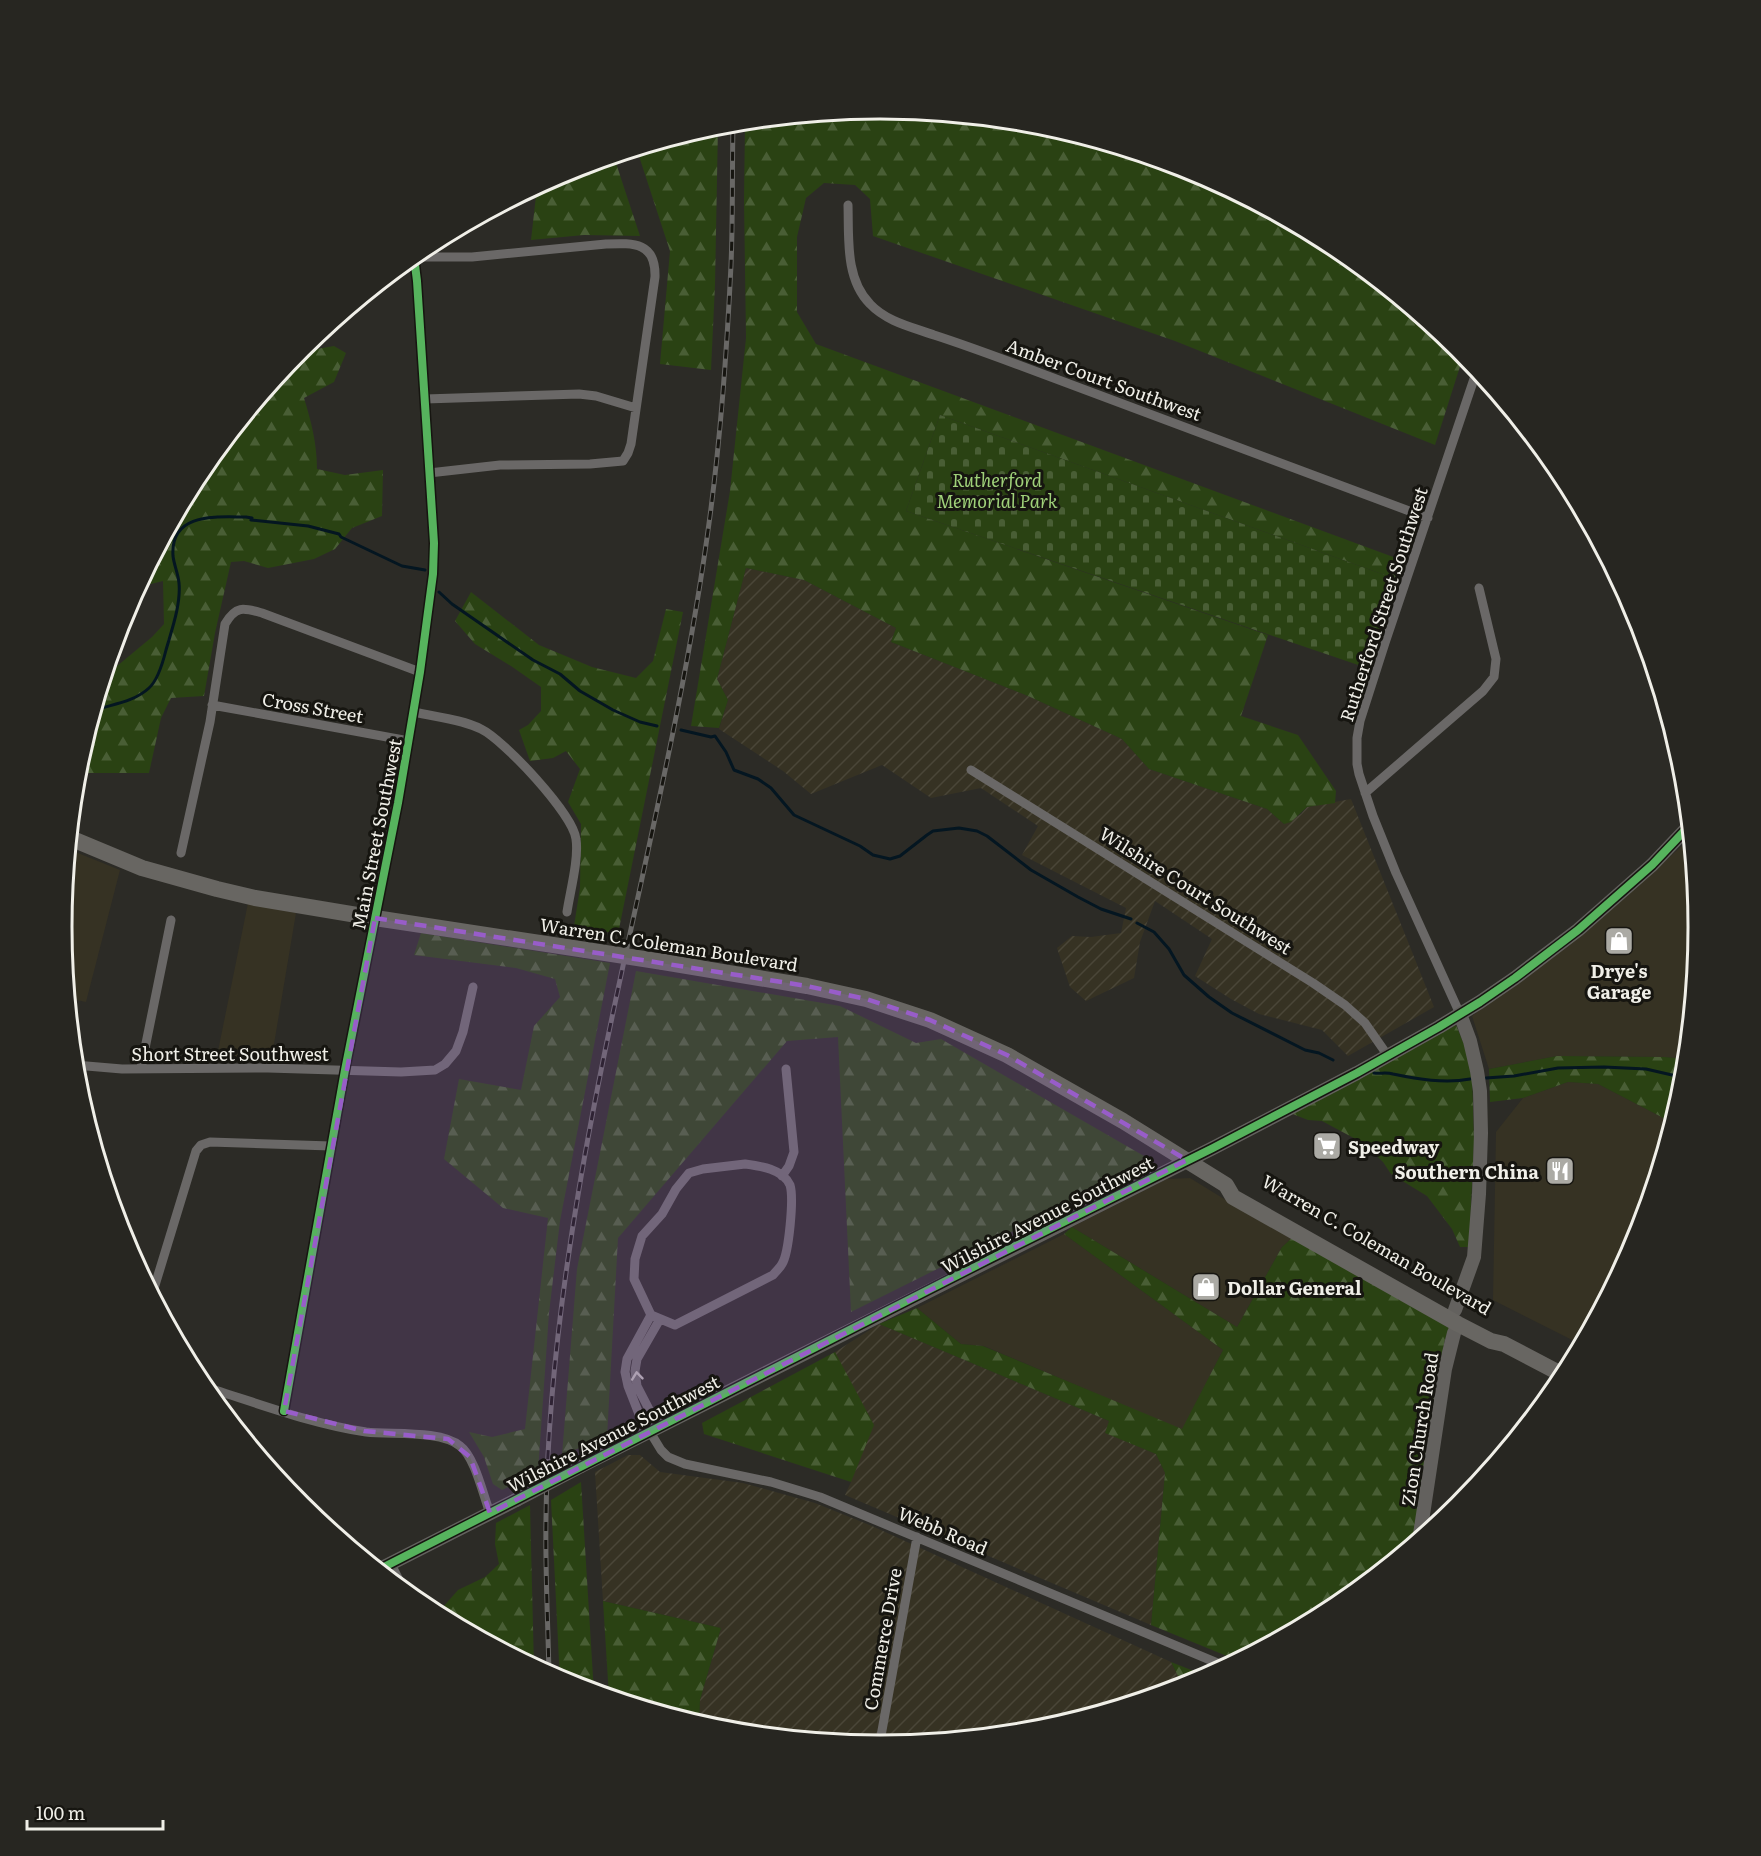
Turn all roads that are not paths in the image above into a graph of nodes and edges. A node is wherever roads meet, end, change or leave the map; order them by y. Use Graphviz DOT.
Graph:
graph roads {
  1 [pos="848,205"];
  2 [pos="430,257"];
  3 [pos="415,267"];
  4 [pos="1474,380"];
  5 [pos="425,399"];
  6 [pos="636,408"];
  7 [pos="429,473"];
  8 [pos="1428,518"];
  9 [pos="1479,588"];
  10 [pos="420,672"];
  11 [pos="212,705"];
  12 [pos="414,712"];
  13 [pos="409,741"];
  14 [pos="971,770"];
  15 [pos="1365,793"];
  16 [pos="1683,832"];
  17 [pos="77,841"];
  18 [pos="181,853"];
  19 [pos="567,912"];
  20 [pos="375,918"];
  21 [pos="171,920"];
  22 [pos="473,987"];
  23 [pos="1460,1014"];
  24 [pos="1388,1056"];
  25 [pos="85,1066"];
  26 [pos="141,1068"];
  27 [pos="786,1069"];
  28 [pos="345,1070"];
  29 [pos="331,1146"];
  30 [pos="1187,1160"];
  31 [pos="782,1176"];
  32 [pos="155,1286"];
  33 [pos="656,1317"];
  34 [pos="1456,1317"];
  35 [pos="1556,1372"];
  36 [pos="218,1391"];
  37 [pos="284,1411"];
  38 [pos="650,1431"];
  39 [pos="490,1513"];
  40 [pos="1421,1530"];
  41 [pos="917,1537"];
  42 [pos="385,1567"];
  43 [pos="1217,1663"];
  44 [pos="881,1736"];
  1 -- 8 [label="street, Amber Court Southwest"];
  2 -- 6 [label="street"];
  3 -- 5 [label="street, Main Street Southwest"];
  4 -- 8 [label="street, Rutherford Street Southwest"];
  5 -- 6 [label="street"];
  5 -- 7 [label="street, Main Street Southwest"];
  6 -- 7 [label="street"];
  7 -- 10 [label="street, Main Street Southwest"];
  8 -- 15 [label="street, Rutherford Street Southwest"];
  9 -- 15 [label="street"];
  10 -- 11 [label="street"];
  10 -- 12 [label="street, Main Street Southwest"];
  11 -- 13 [label="street, Cross Street"];
  11 -- 18 [label="street"];
  12 -- 13 [label="street, Main Street Southwest"];
  12 -- 19 [label="street"];
  13 -- 20 [label="street, Main Street Southwest"];
  14 -- 24 [label="street, Wilshire Court Southwest"];
  15 -- 23 [label="street, Rutherford Street Southwest"];
  16 -- 23 [label="street, Wilshire Avenue Southwest"];
  17 -- 20 [label="highway, Warren C. Coleman Boulevard"];
  20 -- 28 [label="street, Main Street Southwest"];
  20 -- 30 [label="highway, Warren C. Coleman Boulevard, bridge"];
  21 -- 26 [label="street"];
  22 -- 28 [label="street, Short Street Southwest"];
  23 -- 24 [label="street, Wilshire Avenue Southwest"];
  23 -- 34 [label="street, Zion Church Road"];
  24 -- 30 [label="street, Wilshire Avenue Southwest"];
  25 -- 26 [label="street, Short Street Southwest"];
  26 -- 28 [label="street, Short Street Southwest"];
  27 -- 31 [label="street"];
  28 -- 29 [label="street, Main Street Southwest"];
  29 -- 32 [label="street"];
  29 -- 37 [label="street, Main Street Southwest"];
  30 -- 34 [label="highway, Warren C. Coleman Boulevard"];
  30 -- 38 [label="street, Wilshire Avenue Southwest"];
  31 -- 33 [label="street"];
  31 -- 33 [label="street"];
  33 -- 38 [label="street, Webb Road"];
  34 -- 35 [label="highway, Warren C. Coleman Boulevard"];
  34 -- 40 [label="street, Zion Church Road"];
  36 -- 37 [label="street"];
  37 -- 39 [label="street"];
  38 -- 39 [label="street, Wilshire Avenue Southwest, bridge"];
  38 -- 41 [label="street, Webb Road"];
  39 -- 42 [label="street, Wilshire Avenue Southwest"];
  41 -- 43 [label="street, Webb Road"];
  41 -- 44 [label="street, Commerce Drive"];
}
